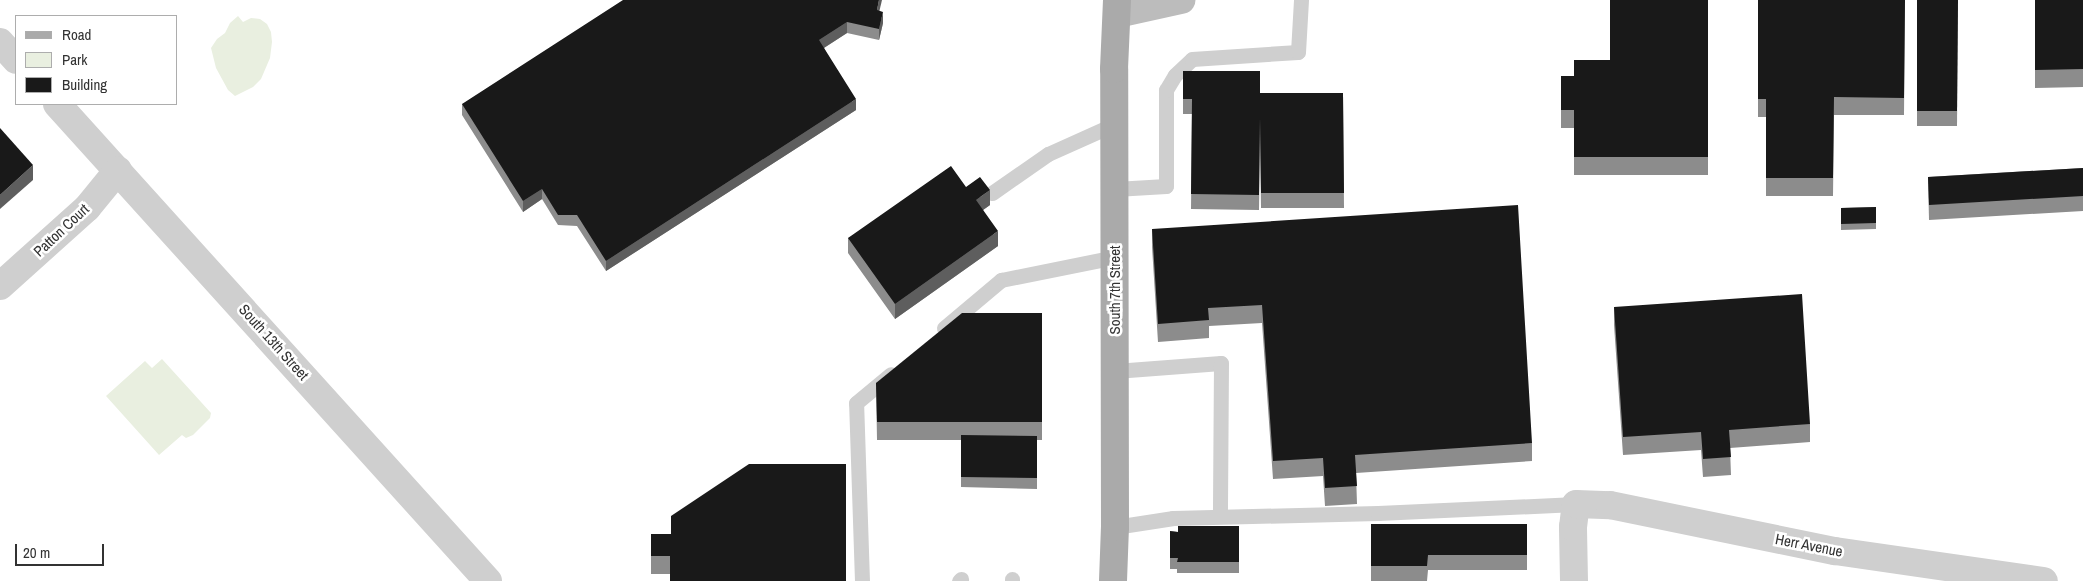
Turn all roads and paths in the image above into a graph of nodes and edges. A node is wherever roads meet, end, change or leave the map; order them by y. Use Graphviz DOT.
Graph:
graph roads {
  1 [pos="1181,0"];
  2 [pos="1302,0"];
  3 [pos="1117,7"];
  4 [pos="0,42"];
  5 [pos="15,59"];
  6 [pos="58,105"];
  7 [pos="1115,124"];
  8 [pos="118,170"];
  9 [pos="1115,189"];
  10 [pos="992,193"];
  11 [pos="1115,257"];
  12 [pos="0,286"];
  13 [pos="932,338"];
  14 [pos="902,364"];
  15 [pos="1115,371"];
  16 [pos="1576,504"];
  17 [pos="1220,516"];
  18 [pos="1115,527"];
  19 [pos="488,581"];
  20 [pos="862,581"];
  21 [pos="1113,581"];
  22 [pos="1574,581"];
  23 [pos="2044,581"];
  1 -- 3 [label="main road"];
  2 -- 9 [label="lane"];
  3 -- 7 [label="main road, South 7th Street"];
  4 -- 5 [label="street"];
  6 -- 8 [label="street, South 13th Street"];
  7 -- 9 [label="main road, South 7th Street"];
  7 -- 10 [label="lane"];
  8 -- 12 [label="street, Patton Court"];
  8 -- 19 [label="street, South 13th Street"];
  9 -- 11 [label="main road, South 7th Street"];
  11 -- 13 [label="lane"];
  11 -- 15 [label="main road, South 7th Street"];
  14 -- 20 [label="lane"];
  15 -- 17 [label="lane"];
  15 -- 18 [label="main road, South 7th Street"];
  16 -- 17 [label="lane"];
  16 -- 22 [label="street"];
  16 -- 23 [label="street, Herr Avenue"];
  17 -- 18 [label="lane"];
  18 -- 21 [label="main road, South 7th Street"];
}
